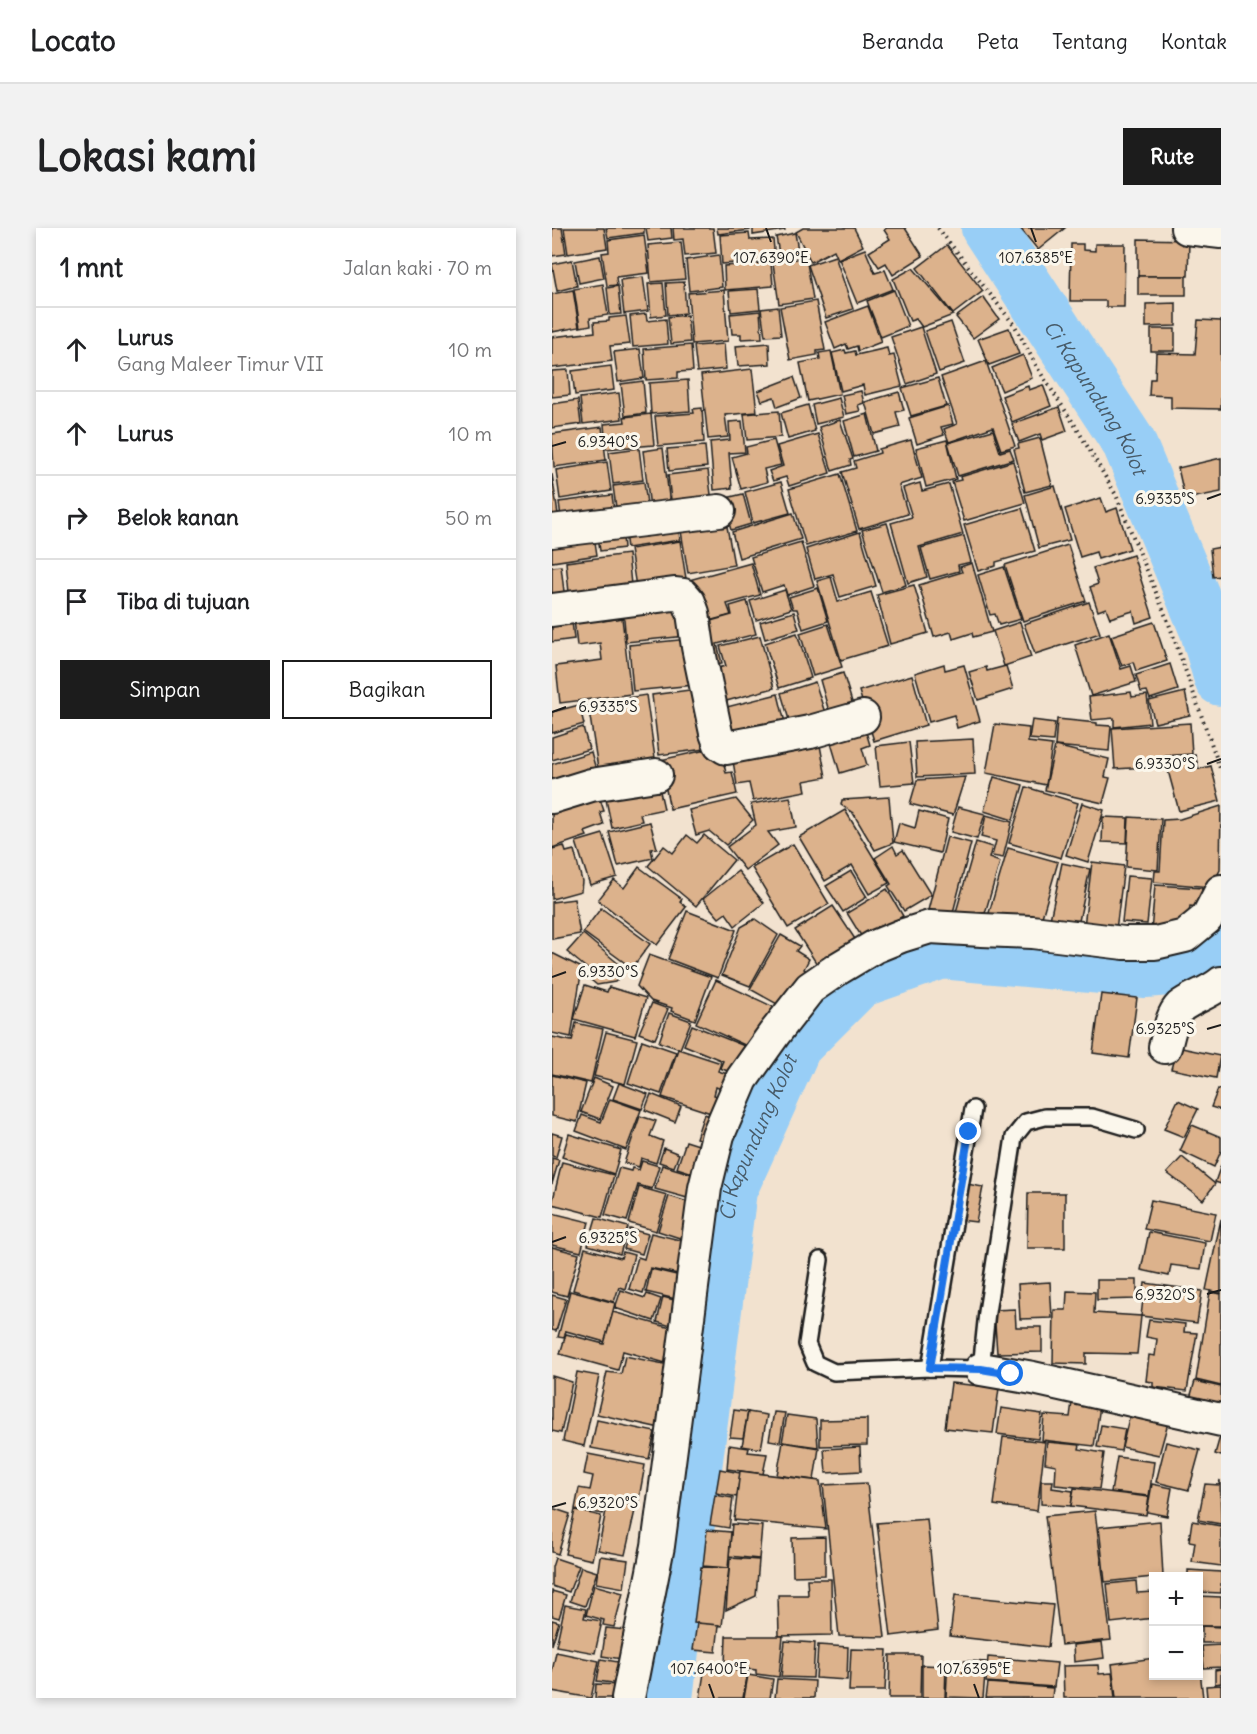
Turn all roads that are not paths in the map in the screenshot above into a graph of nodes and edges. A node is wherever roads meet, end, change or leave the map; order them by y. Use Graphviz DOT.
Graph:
graph roads {
  1 [pos="1187,228"];
  2 [pos="1221,232"];
  3 [pos="719,511"];
  4 [pos="552,531"];
  5 [pos="552,610"];
  6 [pos="863,717"];
  7 [pos="656,775"];
  8 [pos="552,797"];
  9 [pos="1221,891"];
  10 [pos="1221,983"];
  11 [pos="1166,1047"];
  12 [pos="973,1109"];
  13 [pos="1136,1130"];
  14 [pos="820,1260"];
  15 [pos="930,1368"];
  16 [pos="981,1369"];
  17 [pos="1221,1420"];
  18 [pos="628,1698"];
  1 -- 2 [label="street"];
  3 -- 4 [label="street"];
  5 -- 6 [label="street"];
  7 -- 8 [label="street"];
  9 -- 18 [label="street"];
  10 -- 11 [label="street"];
  12 -- 15 [label="lane"];
  13 -- 16 [label="lane"];
  14 -- 15 [label="lane"];
  15 -- 16 [label="lane"];
  16 -- 17 [label="street"];
}
